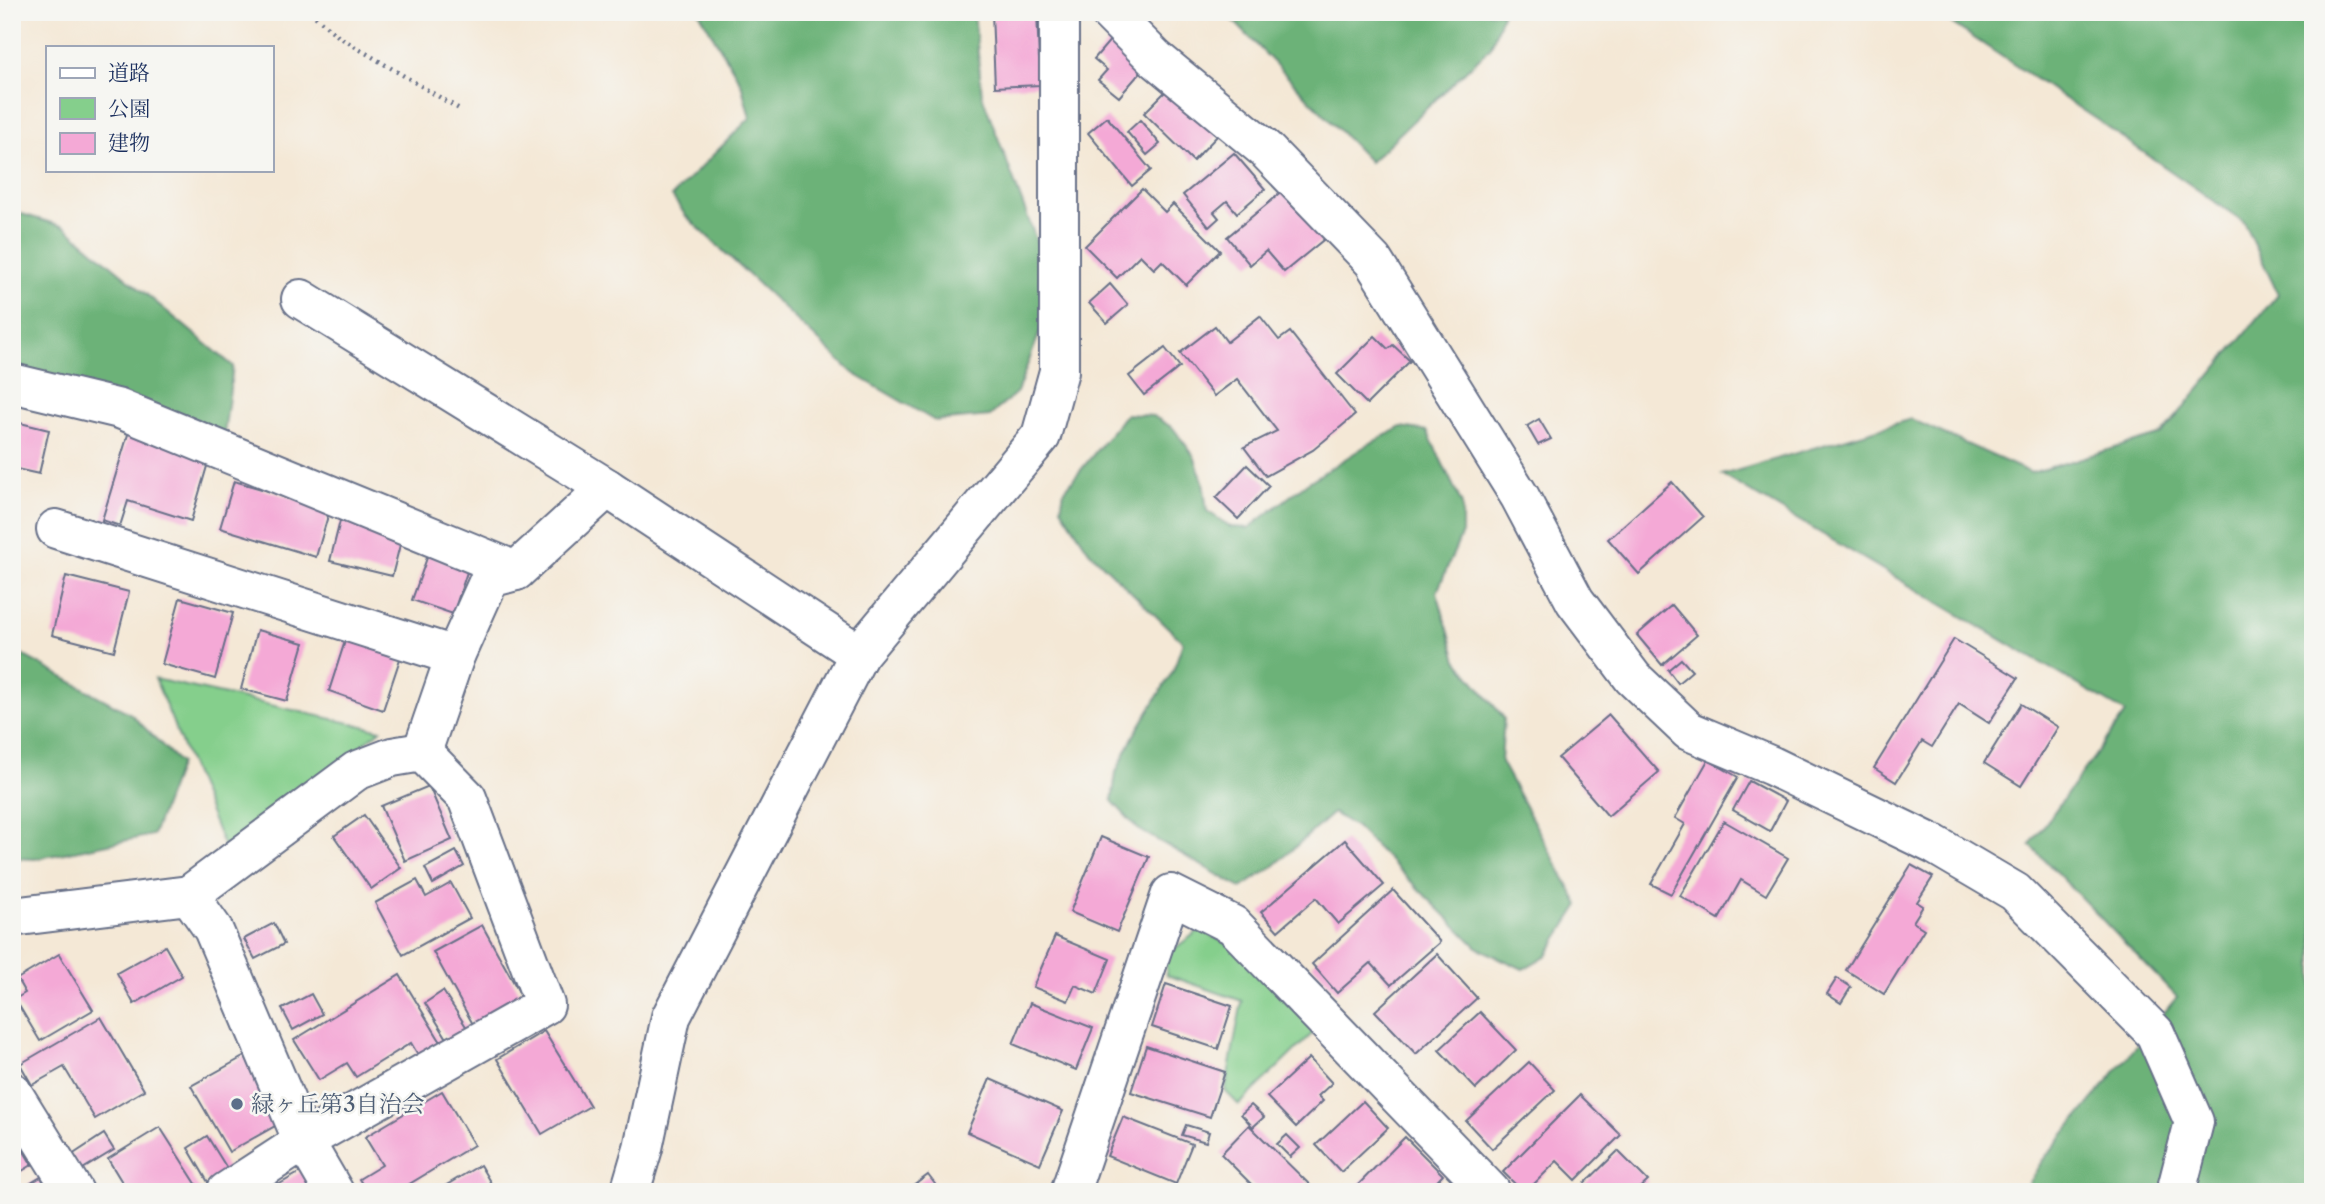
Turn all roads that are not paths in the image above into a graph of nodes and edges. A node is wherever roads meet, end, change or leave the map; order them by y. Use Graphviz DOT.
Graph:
graph roads {
  1 [pos="1059,12"];
  2 [pos="1109,12"];
  3 [pos="301,299"];
  4 [pos="12,383"];
  5 [pos="607,488"];
  6 [pos="56,529"];
  7 [pos="516,571"];
  8 [pos="859,654"];
  9 [pos="455,656"];
  10 [pos="422,752"];
  11 [pos="189,895"];
  12 [pos="12,917"];
  13 [pos="12,1092"];
  14 [pos="304,1141"];
  15 [pos="74,1192"];
  16 [pos="226,1192"];
  17 [pos="334,1192"];
  18 [pos="630,1192"];
  19 [pos="1070,1192"];
  20 [pos="1491,1192"];
  21 [pos="2176,1192"];
  1 -- 8 [label="street"];
  2 -- 21 [label="street"];
  3 -- 5 [label="street"];
  4 -- 7 [label="street"];
  5 -- 7 [label="street"];
  5 -- 8 [label="street"];
  6 -- 9 [label="street"];
  7 -- 9 [label="street"];
  8 -- 18 [label="street"];
  9 -- 10 [label="street"];
  10 -- 11 [label="street"];
  10 -- 14 [label="street"];
  11 -- 12 [label="street"];
  11 -- 14 [label="street"];
  13 -- 15 [label="street"];
  14 -- 16 [label="street"];
  14 -- 17 [label="street"];
  19 -- 20 [label="street"];
}
